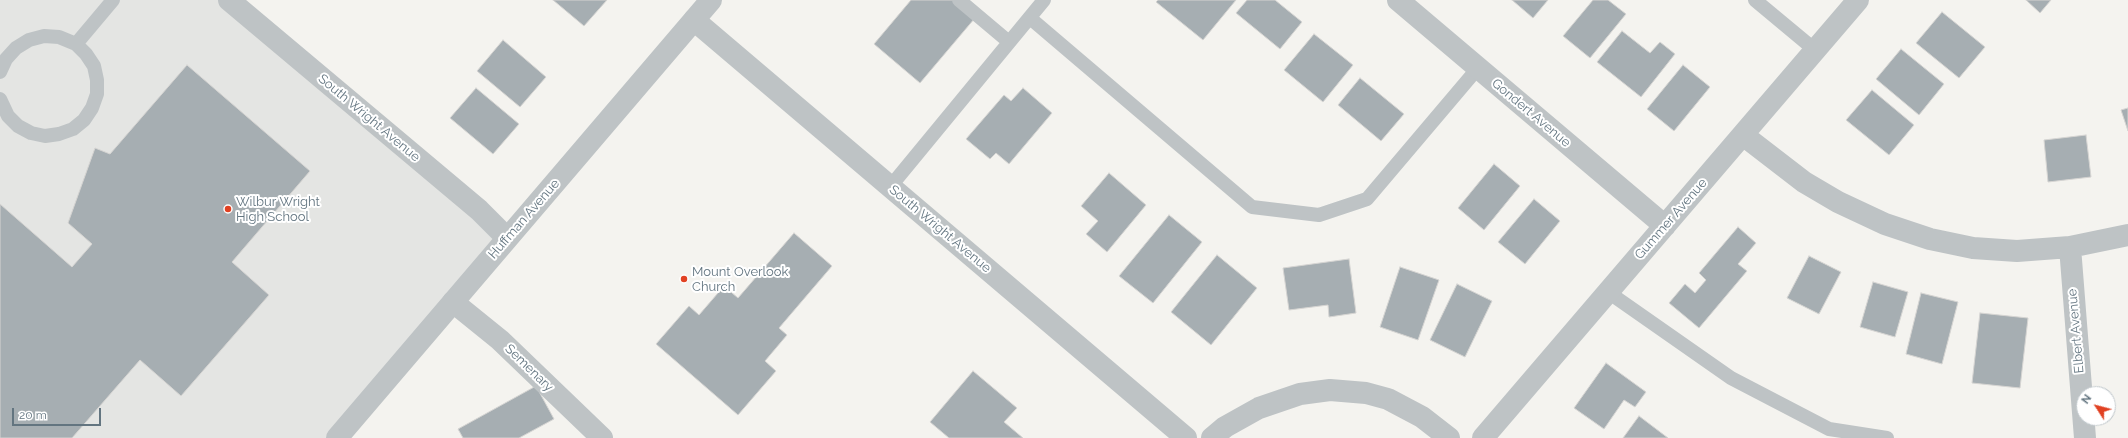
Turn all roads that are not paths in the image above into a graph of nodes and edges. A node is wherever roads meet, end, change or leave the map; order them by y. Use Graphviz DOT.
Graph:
graph roads {
  1 [pos="114,0"];
  2 [pos="229,0"];
  3 [pos="711,0"];
  4 [pos="959,0"];
  5 [pos="1044,0"];
  6 [pos="1398,0"];
  7 [pos="1755,0"];
  8 [pos="1858,0"];
  9 [pos="1030,18"];
  10 [pos="694,20"];
  11 [pos="1009,42"];
  12 [pos="76,44"];
  13 [pos="1815,50"];
  14 [pos="1478,68"];
  15 [pos="0,72"];
  16 [pos="0,99"];
  17 [pos="1743,135"];
  18 [pos="890,186"];
  19 [pos="1665,226"];
  20 [pos="2128,235"];
  21 [pos="507,238"];
  22 [pos="2070,247"];
  23 [pos="1608,292"];
  24 [pos="453,302"];
  25 [pos="337,438"];
  26 [pos="602,438"];
  27 [pos="1186,438"];
  28 [pos="1212,438"];
  29 [pos="1449,438"];
  30 [pos="1483,438"];
  31 [pos="1887,438"];
  32 [pos="2085,438"];
  1 -- 12 [label="lane"];
  2 -- 21 [label="street, South Wright Avenue"];
  3 -- 10 [label="street, Huffman Avenue"];
  4 -- 11 [label="lane"];
  5 -- 9 [label="lane"];
  6 -- 14 [label="street, Gondert Avenue"];
  7 -- 13 [label="lane"];
  8 -- 13 [label="street, Gummer Avenue"];
  9 -- 11 [label="lane"];
  9 -- 14 [label="lane"];
  10 -- 18 [label="street, South Wright Avenue"];
  10 -- 21 [label="street, Huffman Avenue"];
  11 -- 18 [label="lane"];
  12 -- 15 [label="lane"];
  12 -- 16 [label="lane"];
  13 -- 17 [label="street, Gummer Avenue"];
  14 -- 19 [label="street, Gondert Avenue"];
  17 -- 19 [label="street, Gummer Avenue"];
  17 -- 22 [label="street"];
  18 -- 27 [label="street, South Wright Avenue"];
  19 -- 23 [label="street, Gummer Avenue"];
  20 -- 22 [label="street"];
  21 -- 24 [label="street, Huffman Avenue"];
  22 -- 32 [label="street, Elbert Avenue"];
  23 -- 30 [label="street, Gummer Avenue"];
  23 -- 31 [label="lane"];
  24 -- 25 [label="street, Huffman Avenue"];
  24 -- 26 [label="street, Semenary"];
  28 -- 29 [label="street"];
}
